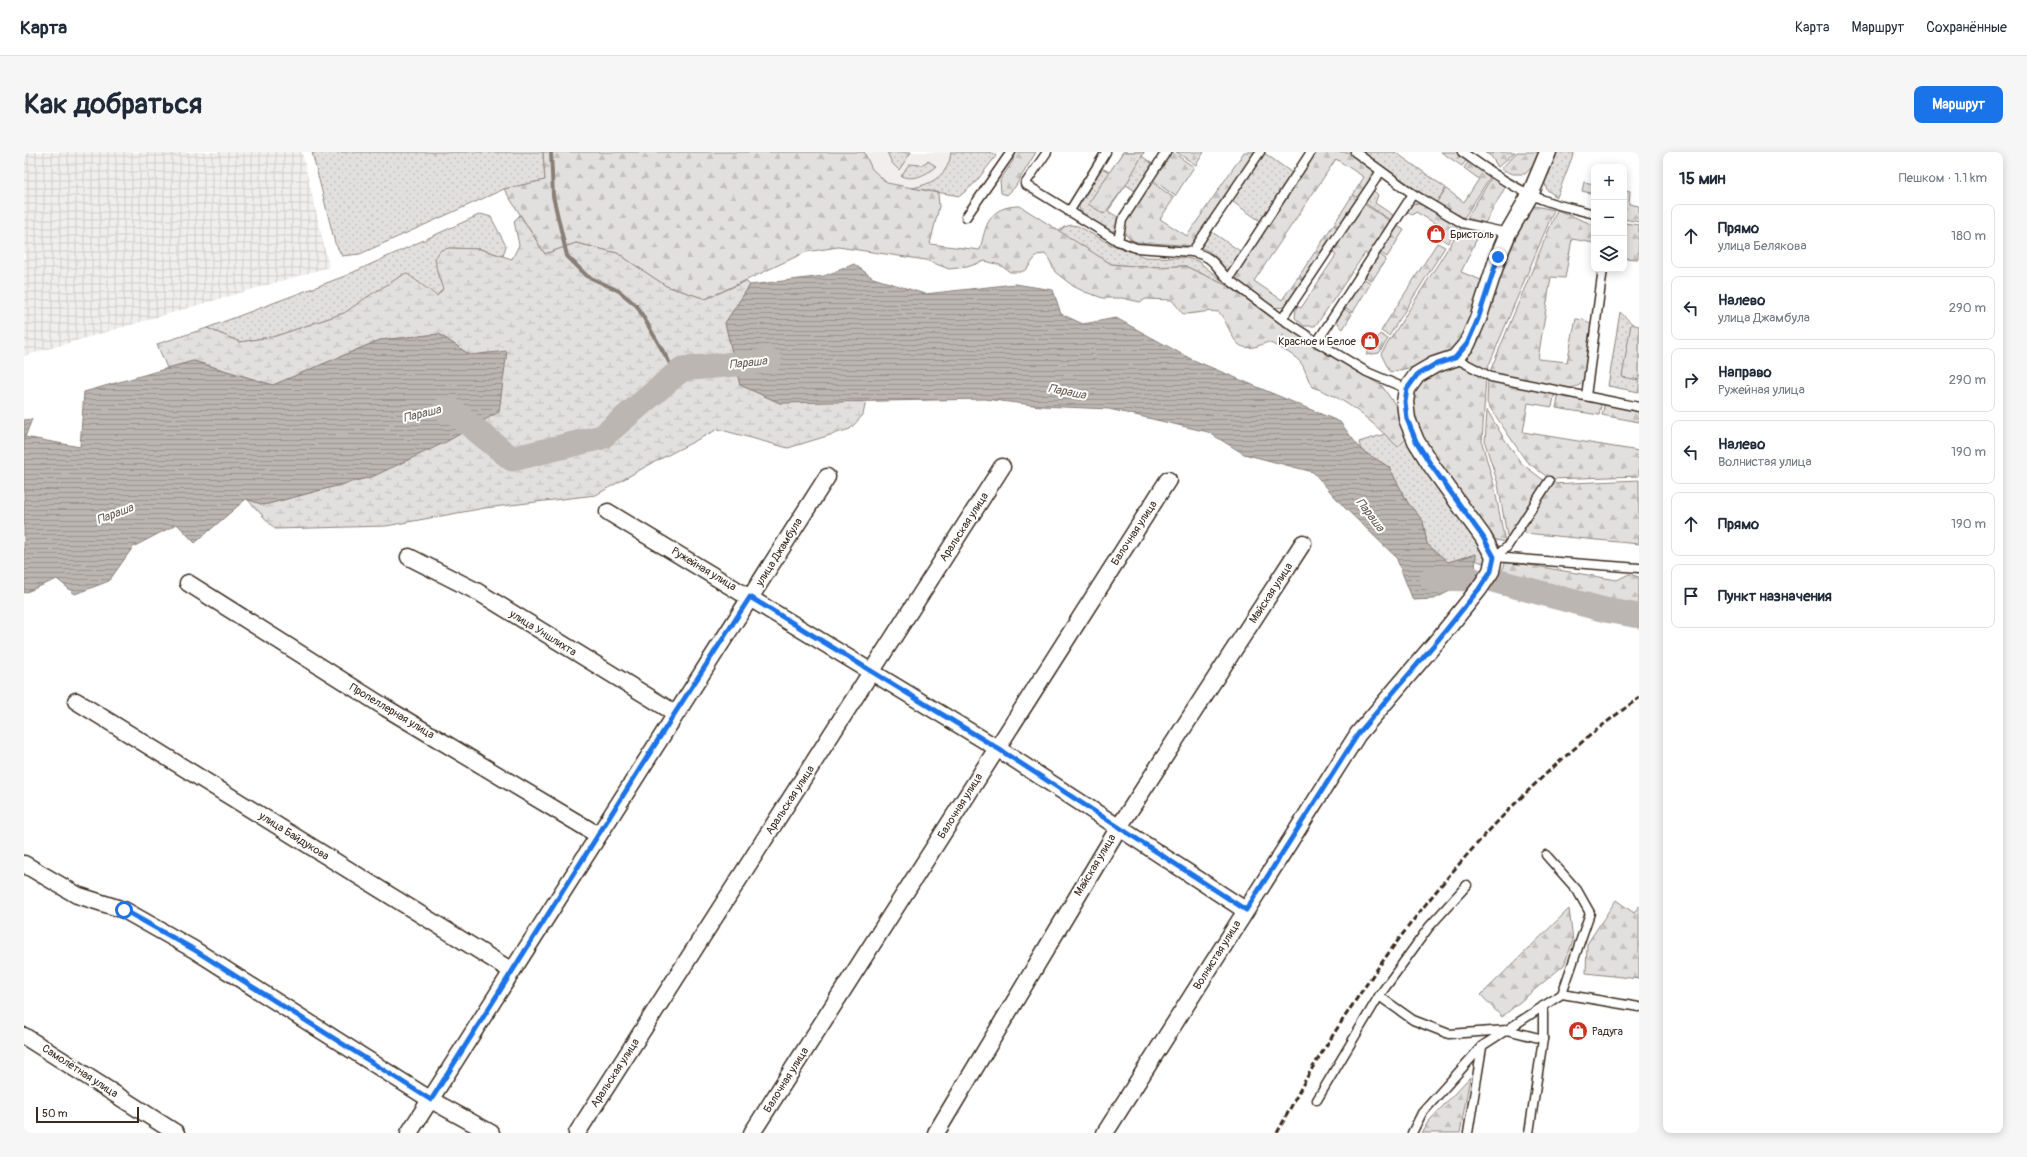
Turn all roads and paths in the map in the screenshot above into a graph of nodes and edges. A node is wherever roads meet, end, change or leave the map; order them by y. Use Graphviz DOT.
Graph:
graph roads {
  1 [pos="1011,152"];
  2 [pos="1047,152"];
  3 [pos="1106,152"];
  4 [pos="1166,152"];
  5 [pos="1260,152"];
  6 [pos="1311,152"];
  7 [pos="1356,152"];
  8 [pos="1462,152"];
  9 [pos="1548,152"];
  10 [pos="1381,171"];
  11 [pos="1413,194"];
  12 [pos="1530,195"];
  13 [pos="1069,212"];
  14 [pos="1591,213"];
  15 [pos="966,216"];
  16 [pos="1508,233"];
  17 [pos="1118,241"];
  18 [pos="1192,252"];
  19 [pos="1603,272"];
  20 [pos="1228,279"];
  21 [pos="1282,319"];
  22 [pos="1317,342"];
  23 [pos="1455,358"];
  24 [pos="1407,389"];
  25 [pos="1586,396"];
  26 [pos="1639,407"];
  27 [pos="1002,467"];
  28 [pos="827,476"];
  29 [pos="1168,480"];
  30 [pos="1549,481"];
  31 [pos="608,512"];
  32 [pos="1304,543"];
  33 [pos="409,557"];
  34 [pos="1494,557"];
  35 [pos="1639,568"];
  36 [pos="188,583"];
  37 [pos="750,597"];
  38 [pos="872,672"];
  39 [pos="76,701"];
  40 [pos="675,713"];
  41 [pos="997,748"];
  42 [pos="1118,827"];
  43 [pos="598,835"];
  44 [pos="24,855"];
  45 [pos="1546,855"];
  46 [pos="24,864"];
  47 [pos="46,876"];
  48 [pos="1467,885"];
  49 [pos="1246,910"];
  50 [pos="512,971"];
  51 [pos="1562,994"];
  52 [pos="1379,996"];
  53 [pos="1543,1006"];
  54 [pos="1639,1007"];
  55 [pos="1507,1030"];
  56 [pos="24,1036"];
  57 [pos="1543,1039"];
  58 [pos="1482,1046"];
  59 [pos="431,1100"];
  60 [pos="1317,1100"];
  61 [pos="176,1133"];
  62 [pos="409,1133"];
  63 [pos="491,1133"];
  64 [pos="577,1133"];
  65 [pos="752,1133"];
  66 [pos="936,1133"];
  67 [pos="1105,1133"];
  68 [pos="1412,1133"];
  69 [pos="1468,1133"];
  70 [pos="1529,1133"];
  1 -- 15 [label="lane"];
  2 -- 13 [label="lane"];
  3 -- 13 [label="lane"];
  4 -- 17 [label="lane"];
  5 -- 18 [label="lane"];
  6 -- 20 [label="lane"];
  7 -- 10 [label="lane"];
  8 -- 12 [label="lane"];
  9 -- 12 [label="street"];
  10 -- 11 [label="lane"];
  10 -- 21 [label="lane"];
  11 -- 16 [label="lane"];
  11 -- 22 [label="lane"];
  12 -- 14 [label="lane"];
  12 -- 16 [label="street"];
  13 -- 17 [label="lane"];
  16 -- 23 [label="street"];
  17 -- 18 [label="lane"];
  18 -- 20 [label="lane"];
  19 -- 25 [label="lane"];
  20 -- 21 [label="lane"];
  21 -- 22 [label="lane"];
  22 -- 24 [label="lane"];
  23 -- 24 [label="street"];
  23 -- 25 [label="lane"];
  24 -- 34 [label="street"];
  25 -- 26 [label="lane"];
  27 -- 38 [label="street, Аральская улица"];
  28 -- 37 [label="street, улица Джамбула"];
  29 -- 41 [label="street, Балочная улица"];
  30 -- 34 [label="lane"];
  31 -- 37 [label="street, Ружейная улица"];
  32 -- 42 [label="street, Майская улица"];
  33 -- 40 [label="street, улица Уншлихта"];
  34 -- 35 [label="lane"];
  34 -- 49 [label="street, Волнистая улица"];
  36 -- 43 [label="street, Пропеллерная улица"];
  37 -- 38 [label="street, Ружейная улица"];
  37 -- 40 [label="street, улица Джамбула"];
  38 -- 41 [label="street, Ружейная улица"];
  38 -- 64 [label="street, Аральская улица"];
  39 -- 50 [label="street, улица Байдукова"];
  40 -- 43 [label="street, улица Джамбула"];
  41 -- 42 [label="street, Ружейная улица"];
  41 -- 65 [label="street, Балочная улица"];
  42 -- 49 [label="street, Ружейная улица"];
  42 -- 66 [label="street, Майская улица"];
  43 -- 50 [label="street, улица Джамбула"];
  44 -- 47 [label="street"];
  45 -- 51 [label="lane"];
  46 -- 47 [label="street"];
  47 -- 59 [label="street"];
  48 -- 52 [label="lane"];
  49 -- 67 [label="street, Волнистая улица"];
  50 -- 59 [label="street, улица Джамбула"];
  51 -- 53 [label="lane"];
  51 -- 54 [label="lane"];
  52 -- 55 [label="lane"];
  52 -- 60 [label="lane"];
  53 -- 55 [label="lane"];
  53 -- 57 [label="lane"];
  55 -- 57 [label="lane"];
  55 -- 58 [label="lane"];
  56 -- 61 [label="street, Самолётная улица"];
  57 -- 70 [label="lane"];
  58 -- 68 [label="lane"];
  58 -- 69 [label="lane"];
  59 -- 62 [label="street, улица Джамбула"];
  59 -- 63 [label="street"];
}
